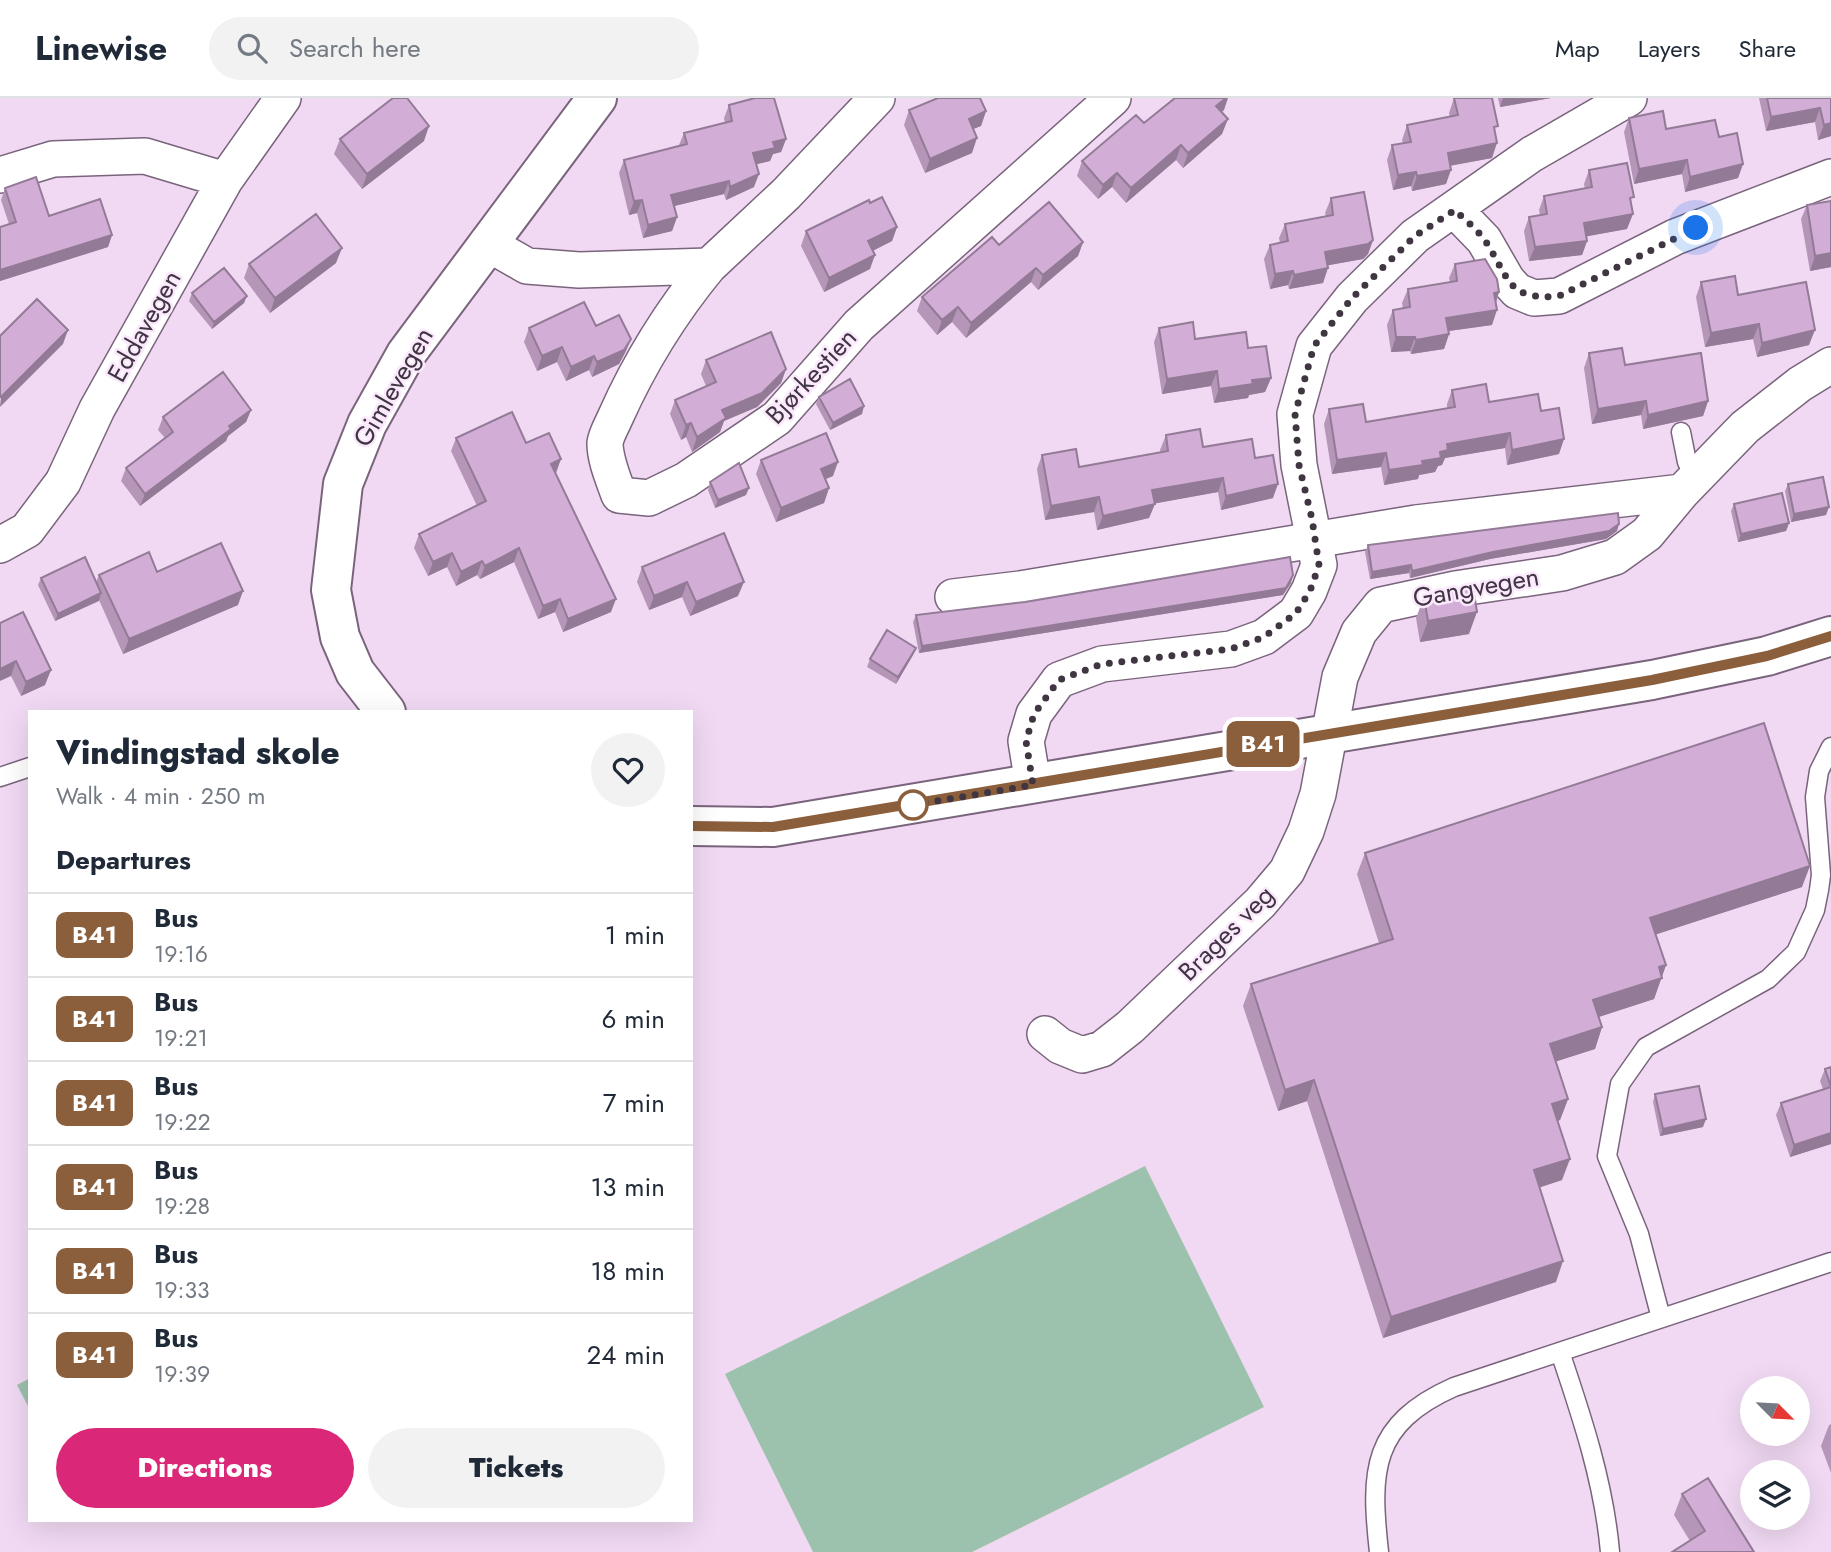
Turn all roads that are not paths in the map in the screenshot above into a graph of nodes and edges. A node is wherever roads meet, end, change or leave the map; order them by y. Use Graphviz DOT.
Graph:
graph roads {
  1 [pos="283,98"];
  2 [pos="597,98"];
  3 [pos="877,98"];
  4 [pos="1113,98"];
  5 [pos="1629,98"];
  6 [pos="0,175"];
  7 [pos="1831,177"];
  8 [pos="225,180"];
  9 [pos="1455,210"];
  10 [pos="487,243"];
  11 [pos="709,266"];
  12 [pos="1831,365"];
  13 [pos="1681,432"];
  14 [pos="1689,485"];
  15 [pos="1315,540"];
  16 [pos="0,545"];
  17 [pos="953,597"];
  18 [pos="1831,636"];
  19 [pos="384,710"];
  20 [pos="1331,732"];
  21 [pos="1831,747"];
  22 [pos="28,767"];
  23 [pos="0,777"];
  24 [pos="1033,785"];
  25 [pos="693,826"];
  26 [pos="1045,1034"];
  27 [pos="1831,1262"];
  28 [pos="1661,1318"];
  29 [pos="1560,1352"];
  30 [pos="1379,1552"];
  31 [pos="1611,1552"];
  1 -- 8 [label="street, Eddavegen"];
  2 -- 10 [label="street, Gimlevegen"];
  3 -- 11 [label="street, Bjørkestien"];
  4 -- 11 [label="street, Bjørkestien"];
  5 -- 9 [label="street"];
  6 -- 8 [label="street"];
  7 -- 9 [label="street"];
  8 -- 16 [label="street, Eddavegen"];
  9 -- 15 [label="street"];
  10 -- 11 [label="street"];
  10 -- 19 [label="street, Gimlevegen"];
  12 -- 14 [label="street, Gangvegen"];
  13 -- 14 [label="lane"];
  14 -- 15 [label="street"];
  14 -- 20 [label="street, Gangvegen"];
  15 -- 17 [label="street"];
  15 -- 24 [label="street"];
  18 -- 20 [label="street"];
  20 -- 24 [label="street"];
  20 -- 26 [label="street, Brages veg"];
  21 -- 28 [label="lane"];
  22 -- 23 [label="lane"];
  24 -- 25 [label="street"];
  27 -- 28 [label="lane"];
  28 -- 29 [label="lane"];
  29 -- 30 [label="lane"];
  29 -- 31 [label="lane"];
}
